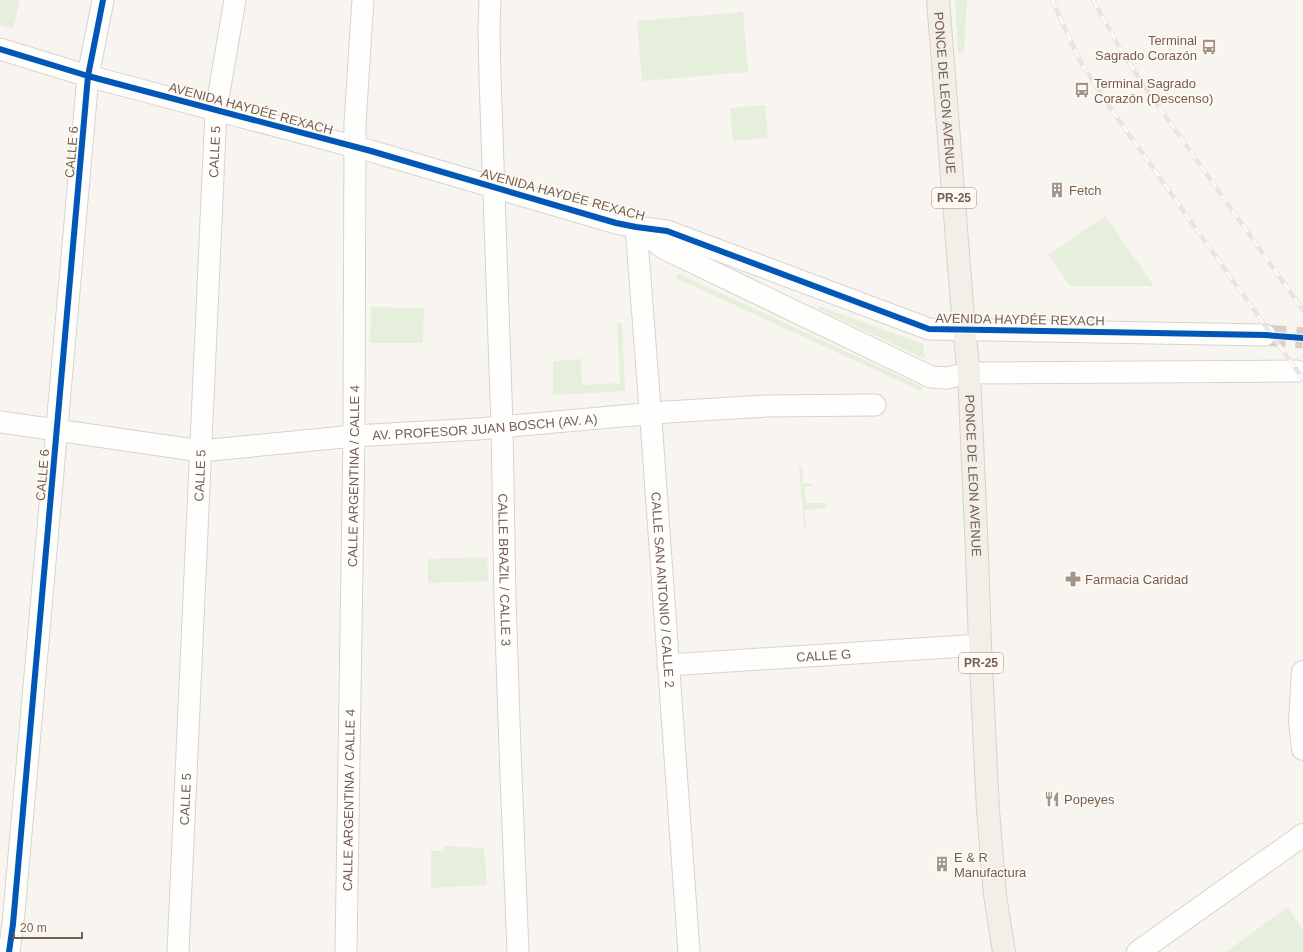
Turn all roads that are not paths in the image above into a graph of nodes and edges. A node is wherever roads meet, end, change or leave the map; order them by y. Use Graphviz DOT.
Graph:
graph roads {
  1 [pos="103,0"];
  2 [pos="235,0"];
  3 [pos="363,0"];
  4 [pos="490,0"];
  5 [pos="938,0"];
  6 [pos="0,49"];
  7 [pos="88,76"];
  8 [pos="216,110"];
  9 [pos="355,147"];
  10 [pos="494,187"];
  11 [pos="636,227"];
  12 [pos="964,329"];
  13 [pos="1265,334"];
  14 [pos="1297,371"];
  15 [pos="969,372"];
  16 [pos="875,405"];
  17 [pos="650,414"];
  18 [pos="0,422"];
  19 [pos="502,426"];
  20 [pos="57,430"];
  21 [pos="354,436"];
  22 [pos="202,451"];
  23 [pos="980,645"];
  24 [pos="668,665"];
  25 [pos="1303,672"];
  26 [pos="1303,749"];
  27 [pos="1303,834"];
  28 [pos="9,952"];
  29 [pos="178,952"];
  30 [pos="346,952"];
  31 [pos="518,952"];
  32 [pos="689,952"];
  33 [pos="1004,952"];
  34 [pos="1138,952"];
  1 -- 7 [label="street, CALLE 6"];
  2 -- 8 [label="street, CALLE 5"];
  3 -- 9 [label="street, CALLE ARGENTINA / CALLE 4"];
  4 -- 10 [label="street, CALLE BRAZIL / CALLE 3"];
  5 -- 12 [label="main road, PONCE DE LEON AVENUE / PR-25"];
  6 -- 7 [label="street, AVENIDA HAYDÉE REXACH"];
  7 -- 8 [label="street, AVENIDA HAYDÉE REXACH"];
  7 -- 20 [label="street, CALLE 6"];
  8 -- 9 [label="street, AVENIDA HAYDÉE REXACH"];
  8 -- 22 [label="street, CALLE 5"];
  9 -- 10 [label="street, AVENIDA HAYDÉE REXACH"];
  9 -- 21 [label="street, CALLE ARGENTINA / CALLE 4"];
  10 -- 11 [label="street, AVENIDA HAYDÉE REXACH"];
  10 -- 19 [label="street, CALLE BRAZIL / CALLE 3"];
  11 -- 12 [label="street, AVENIDA HAYDÉE REXACH"];
  11 -- 15 [label="street, AVENIDA HAYDÉE REXACH"];
  11 -- 17 [label="street, CALLE SAN ANTONIO / CALLE 2"];
  12 -- 13 [label="street, AVENIDA HAYDÉE REXACH"];
  12 -- 15 [label="main road, PONCE DE LEON AVENUE / PR-25"];
  14 -- 15 [label="street, AVENIDA HAYDÉE REXACH"];
  15 -- 23 [label="main road, PONCE DE LEON AVENUE / PR-25"];
  16 -- 17 [label="street, AV. PROFESOR JUAN BOSCH (AV. A)"];
  17 -- 19 [label="street, AV. PROFESOR JUAN BOSCH (AV. A)"];
  17 -- 24 [label="street, CALLE SAN ANTONIO / CALLE 2"];
  18 -- 20 [label="street, AV. PROFESOR JUAN BOSCH (AV. A)"];
  19 -- 21 [label="street, AV. PROFESOR JUAN BOSCH (AV. A)"];
  19 -- 31 [label="street, CALLE BRAZIL / CALLE 3"];
  20 -- 22 [label="street, AV. PROFESOR JUAN BOSCH (AV. A)"];
  20 -- 28 [label="street, CALLE 6"];
  21 -- 22 [label="street, AV. PROFESOR JUAN BOSCH (AV. A)"];
  21 -- 30 [label="street, CALLE ARGENTINA / CALLE 4"];
  22 -- 29 [label="street, CALLE 5"];
  23 -- 24 [label="street, CALLE G"];
  23 -- 33 [label="main road, PONCE DE LEON AVENUE / PR-25"];
  24 -- 32 [label="street, CALLE SAN ANTONIO / CALLE 2"];
  25 -- 26 [label="street"];
  27 -- 34 [label="street"];
}
